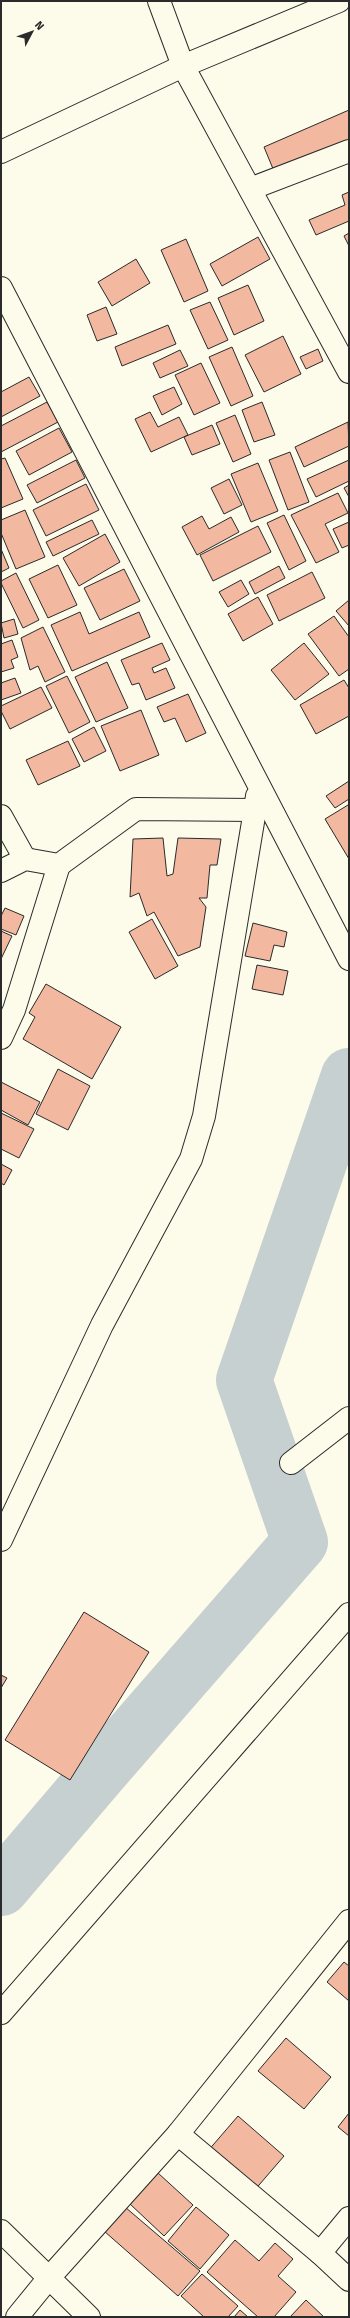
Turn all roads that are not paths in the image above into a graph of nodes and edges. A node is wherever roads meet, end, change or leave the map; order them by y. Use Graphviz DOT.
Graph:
graph roads {
  1 [pos="159,1"];
  2 [pos="339,1"];
  3 [pos="183,66"];
  4 [pos="349,151"];
  5 [pos="1,152"];
  6 [pos="250,189"];
  7 [pos="1,288"];
  8 [pos="349,372"];
  9 [pos="258,785"];
  10 [pos="255,810"];
  11 [pos="1,816"];
  12 [pos="25,859"];
  13 [pos="59,865"];
  14 [pos="1,871"];
  15 [pos="349,959"];
  16 [pos="1,1038"];
  17 [pos="349,1418"];
  18 [pos="291,1463"];
  19 [pos="1,1540"];
  20 [pos="349,1614"];
  21 [pos="349,1921"];
  22 [pos="1,2013"];
  23 [pos="178,2134"];
  24 [pos="349,2218"];
  25 [pos="1,2231"];
  26 [pos="320,2253"];
  27 [pos="48,2279"];
  28 [pos="349,2280"];
  29 [pos="17,2317"];
  30 [pos="89,2317"];
  1 -- 3 [label="street"];
  2 -- 3 [label="street"];
  3 -- 5 [label="street"];
  3 -- 6 [label="street"];
  4 -- 6 [label="street"];
  6 -- 8 [label="street"];
  7 -- 9 [label="street"];
  9 -- 10 [label="street"];
  9 -- 15 [label="street"];
  10 -- 13 [label="street"];
  10 -- 19 [label="street"];
  11 -- 12 [label="street"];
  12 -- 13 [label="street"];
  12 -- 14 [label="street"];
  13 -- 16 [label="street"];
  17 -- 18 [label="street"];
  20 -- 22 [label="street"];
  21 -- 23 [label="street"];
  23 -- 26 [label="street"];
  23 -- 27 [label="street"];
  24 -- 26 [label="street"];
  25 -- 27 [label="street"];
  26 -- 28 [label="street"];
  27 -- 29 [label="street"];
  27 -- 30 [label="street"];
}
